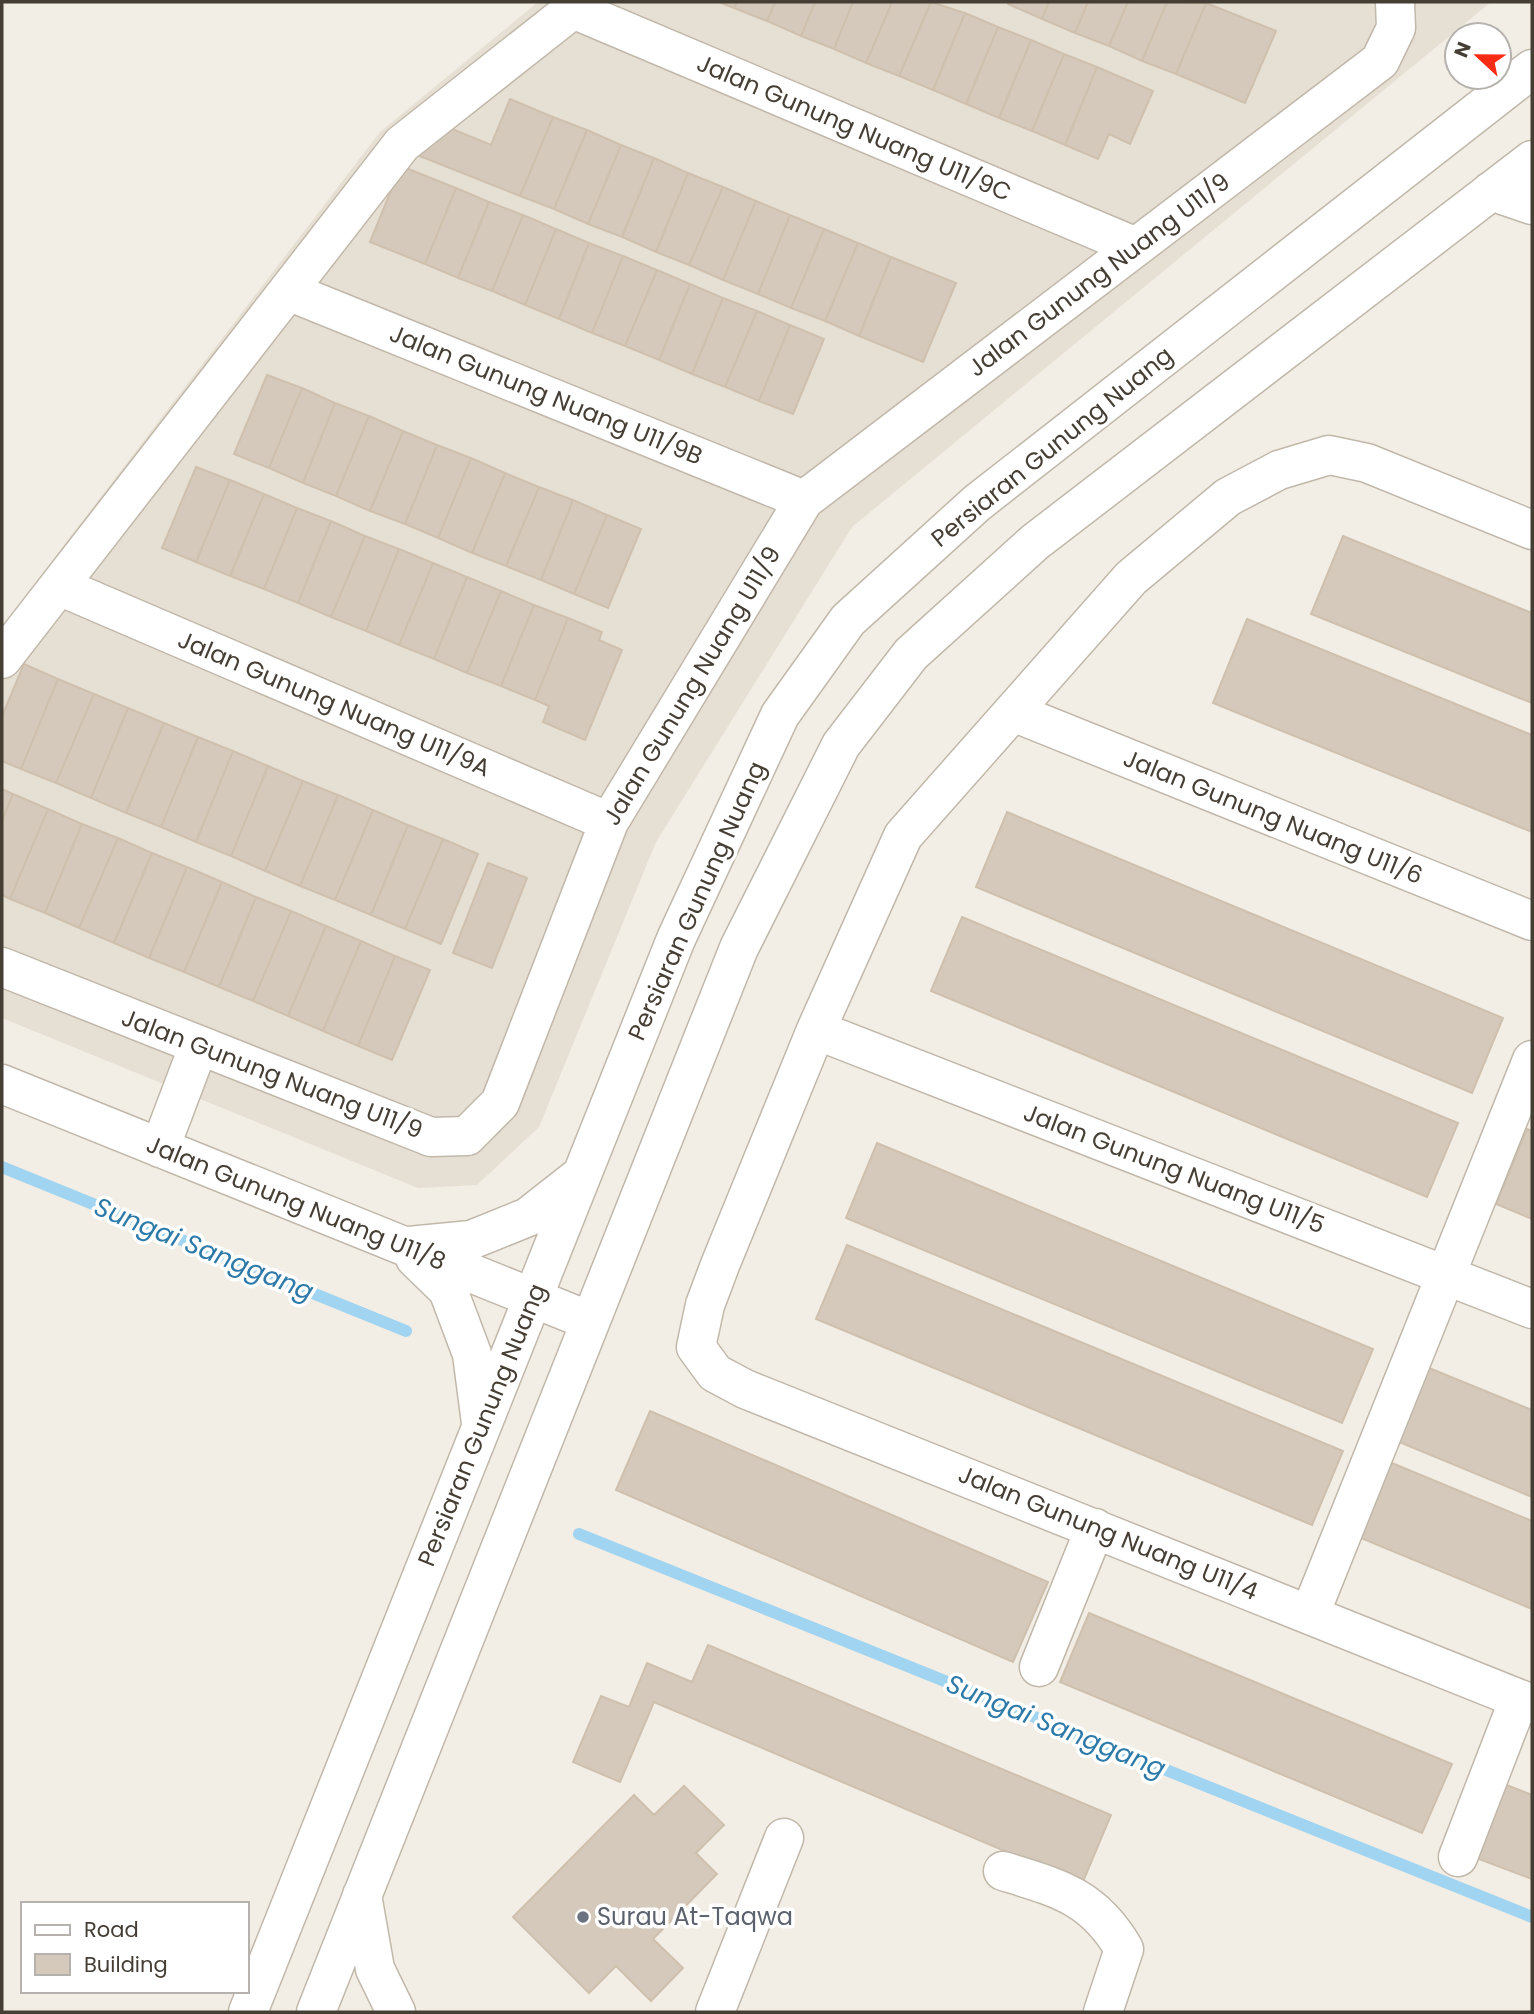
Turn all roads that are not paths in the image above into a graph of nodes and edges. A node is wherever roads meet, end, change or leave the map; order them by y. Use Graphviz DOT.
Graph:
graph roads {
  1 [pos="1395,2"];
  2 [pos="578,6"];
  3 [pos="1527,86"];
  4 [pos="1532,160"];
  5 [pos="1492,191"];
  6 [pos="1532,205"];
  7 [pos="1136,247"];
  8 [pos="288,290"];
  9 [pos="804,500"];
  10 [pos="1532,530"];
  11 [pos="59,586"];
  12 [pos="2,659"];
  13 [pos="1013,712"];
  14 [pos="609,822"];
  15 [pos="1532,921"];
  16 [pos="2,967"];
  17 [pos="816,1030"];
  18 [pos="199,1045"];
  19 [pos="1532,1059"];
  20 [pos="2,1084"];
  21 [pos="160,1148"];
  22 [pos="581,1175"];
  23 [pos="404,1247"];
  24 [pos="1446,1275"];
  25 [pos="533,1298"];
  26 [pos="1532,1309"];
  27 [pos="590,1321"];
  28 [pos="482,1426"];
  29 [pos="1095,1528"];
  30 [pos="1310,1614"];
  31 [pos="1039,1667"];
  32 [pos="1526,1702"];
  33 [pos="784,1838"];
  34 [pos="1458,1857"];
  35 [pos="1003,1871"];
  36 [pos="362,1895"];
  37 [pos="248,2012"];
  38 [pos="316,2012"];
  39 [pos="396,2012"];
  40 [pos="715,2012"];
  41 [pos="1103,2012"];
  1 -- 7 [label="street, Jalan Gunung Nuang U11/9"];
  2 -- 7 [label="street, Jalan Gunung Nuang U11/9C"];
  2 -- 8 [label="street"];
  3 -- 22 [label="street, Persiaran Gunung Nuang"];
  4 -- 5 [label="street"];
  5 -- 6 [label="street"];
  5 -- 27 [label="street"];
  7 -- 9 [label="street, Jalan Gunung Nuang U11/9"];
  8 -- 9 [label="street, Jalan Gunung Nuang U11/9B"];
  8 -- 11 [label="street"];
  9 -- 14 [label="street, Jalan Gunung Nuang U11/9"];
  10 -- 13 [label="street"];
  11 -- 12 [label="street"];
  11 -- 14 [label="street, Jalan Gunung Nuang U11/9A"];
  13 -- 15 [label="street, Jalan Gunung Nuang U11/6"];
  13 -- 17 [label="street"];
  14 -- 18 [label="street, Jalan Gunung Nuang U11/9"];
  16 -- 18 [label="street, Jalan Gunung Nuang U11/9"];
  17 -- 24 [label="street, Jalan Gunung Nuang U11/5"];
  17 -- 29 [label="street, Jalan Gunung Nuang U11/4"];
  18 -- 21 [label="street"];
  19 -- 24 [label="street"];
  20 -- 21 [label="street, Jalan Gunung Nuang U11/8"];
  21 -- 23 [label="street, Jalan Gunung Nuang U11/8"];
  22 -- 23 [label="street"];
  22 -- 25 [label="street, Persiaran Gunung Nuang"];
  23 -- 25 [label="street, Jalan Gunung Nuang U11/8"];
  23 -- 28 [label="street"];
  24 -- 26 [label="street, Jalan Gunung Nuang U11/5"];
  24 -- 30 [label="street"];
  25 -- 27 [label="street, Jalan Gunung Nuang U11/8"];
  25 -- 28 [label="street, Persiaran Gunung Nuang"];
  27 -- 36 [label="street"];
  28 -- 37 [label="street, Persiaran Gunung Nuang"];
  29 -- 30 [label="street, Jalan Gunung Nuang U11/4"];
  29 -- 31 [label="street"];
  30 -- 32 [label="street, Jalan Gunung Nuang U11/4"];
  32 -- 34 [label="street"];
  33 -- 40 [label="street"];
  35 -- 41 [label="street"];
  36 -- 38 [label="street"];
  36 -- 39 [label="street"];
}
